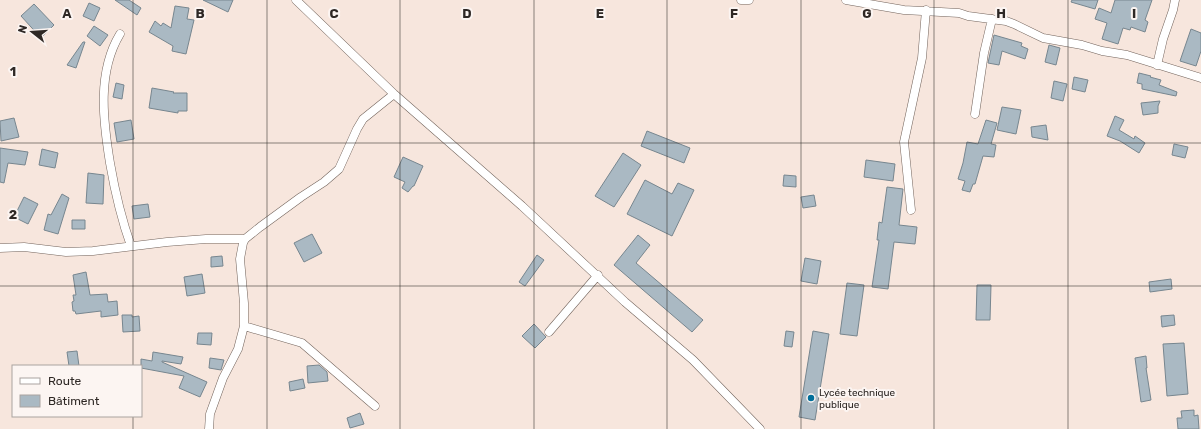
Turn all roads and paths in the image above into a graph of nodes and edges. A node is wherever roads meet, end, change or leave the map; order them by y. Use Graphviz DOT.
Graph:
graph roads {
  1 [pos="296,0"];
  2 [pos="741,0"];
  3 [pos="749,0"];
  4 [pos="846,0"];
  5 [pos="1175,0"];
  6 [pos="926,10"];
  7 [pos="992,19"];
  8 [pos="120,34"];
  9 [pos="1157,65"];
  10 [pos="1201,78"];
  11 [pos="394,94"];
  12 [pos="975,114"];
  13 [pos="911,210"];
  14 [pos="245,239"];
  15 [pos="131,246"];
  16 [pos="0,248"];
  17 [pos="598,275"];
  18 [pos="244,326"];
  19 [pos="549,332"];
  20 [pos="375,406"];
  21 [pos="209,429"];
  22 [pos="760,429"];
  1 -- 11 [label="street"];
  2 -- 3 [label="street"];
  4 -- 6 [label="street"];
  5 -- 9 [label="street"];
  6 -- 7 [label="street"];
  6 -- 13 [label="street"];
  7 -- 9 [label="street"];
  7 -- 12 [label="street"];
  8 -- 15 [label="street"];
  9 -- 10 [label="street"];
  11 -- 14 [label="street"];
  11 -- 17 [label="street"];
  14 -- 15 [label="street"];
  14 -- 18 [label="street"];
  15 -- 16 [label="street"];
  17 -- 19 [label="street"];
  17 -- 22 [label="street"];
  18 -- 20 [label="street"];
  18 -- 21 [label="street"];
}
